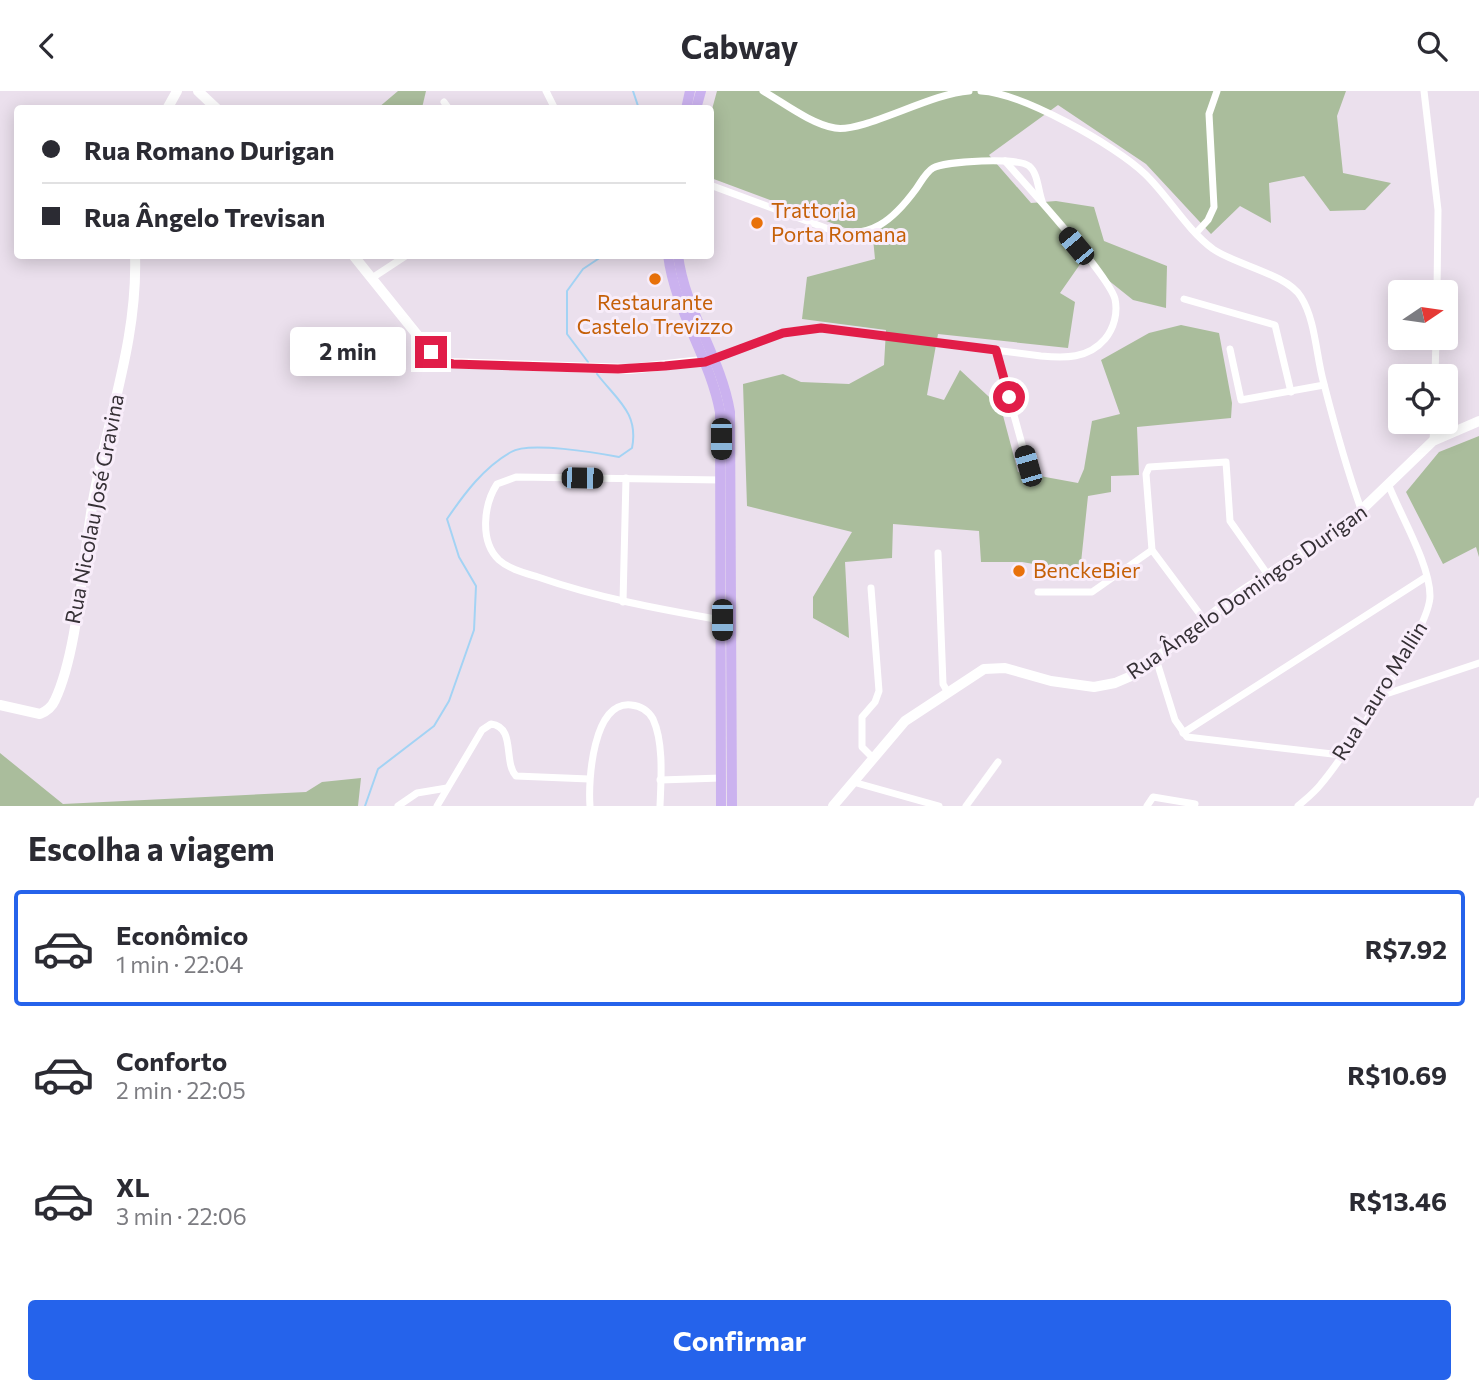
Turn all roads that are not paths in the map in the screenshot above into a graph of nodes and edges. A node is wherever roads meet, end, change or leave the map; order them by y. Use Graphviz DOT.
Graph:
graph roads {
  1 [pos="198,91"];
  2 [pos="763,91"];
  3 [pos="969,91"];
  4 [pos="981,91"];
  5 [pos="1217,91"];
  6 [pos="1424,91"];
  7 [pos="1005,93"];
  8 [pos="213,105"];
  9 [pos="1005,161"];
  10 [pos="714,186"];
  11 [pos="1045,208"];
  12 [pos="1196,233"];
  13 [pos="135,259"];
  14 [pos="356,259"];
  15 [pos="401,259"];
  16 [pos="669,259"];
  17 [pos="679,259"];
  18 [pos="372,278"];
  19 [pos="1437,280"];
  20 [pos="1184,299"];
  21 [pos="1230,349"];
  22 [pos="996,350"];
  23 [pos="710,360"];
  24 [pos="1323,383"];
  25 [pos="1291,390"];
  26 [pos="1479,421"];
  27 [pos="1433,434"];
  28 [pos="721,439"];
  29 [pos="1433,441"];
  30 [pos="732,465"];
  31 [pos="1028,466"];
  32 [pos="626,478"];
  33 [pos="721,480"];
  34 [pos="1389,486"];
  35 [pos="732,507"];
  36 [pos="1362,512"];
  37 [pos="1152,551"];
  38 [pos="938,553"];
  39 [pos="1268,575"];
  40 [pos="1426,577"];
  41 [pos="871,588"];
  42 [pos="1038,592"];
  43 [pos="722,601"];
  44 [pos="622,602"];
  45 [pos="732,613"];
  46 [pos="722,620"];
  47 [pos="1205,621"];
  48 [pos="732,638"];
  49 [pos="1156,659"];
  50 [pos="1479,663"];
  51 [pos="947,691"];
  52 [pos="1379,697"];
  53 [pos="0,705"];
  54 [pos="1182,733"];
  55 [pos="722,735"];
  56 [pos="1341,755"];
  57 [pos="873,758"];
  58 [pos="998,762"];
  59 [pos="732,765"];
  60 [pos="722,778"];
  61 [pos="589,779"];
  62 [pos="660,780"];
  63 [pos="853,782"];
  64 [pos="447,788"];
  65 [pos="1479,801"];
  66 [pos="1195,804"];
  67 [pos="398,806"];
  68 [pos="437,806"];
  69 [pos="590,806"];
  70 [pos="660,806"];
  71 [pos="722,806"];
  72 [pos="732,806"];
  73 [pos="833,806"];
  74 [pos="939,806"];
  75 [pos="966,806"];
  76 [pos="1147,806"];
  77 [pos="1298,806"];
  78 [pos="1477,806"];
  1 -- 8 [label="street"];
  2 -- 3 [label="street"];
  4 -- 7 [label="street"];
  5 -- 12 [label="street"];
  6 -- 19 [label="street"];
  7 -- 12 [label="street"];
  9 -- 10 [label="street"];
  9 -- 11 [label="street"];
  9 -- 11 [label="street"];
  11 -- 22 [label="street"];
  12 -- 24 [label="street"];
  13 -- 53 [label="street, Rua Nicolau José Gravina"];
  14 -- 18 [label="street"];
  15 -- 18 [label="street"];
  16 -- 23 [label="main road"];
  17 -- 23 [label="main road"];
  18 -- 23 [label="street"];
  20 -- 25 [label="street"];
  21 -- 25 [label="street"];
  22 -- 23 [label="street"];
  22 -- 31 [label="street"];
  23 -- 28 [label="main road"];
  23 -- 30 [label="main road"];
  24 -- 25 [label="street"];
  24 -- 36 [label="street"];
  26 -- 29 [label="street, Rua Ângelo Domingos Durigan"];
  27 -- 29 [label="street"];
  28 -- 30 [label="main road"];
  28 -- 33 [label="main road"];
  29 -- 34 [label="street, Rua Ângelo Domingos Durigan"];
  30 -- 35 [label="main road"];
  32 -- 33 [label="street"];
  32 -- 44 [label="street"];
  32 -- 44 [label="street"];
  33 -- 35 [label="main road"];
  33 -- 43 [label="main road"];
  34 -- 36 [label="street, Rua Ângelo Domingos Durigan"];
  34 -- 40 [label="street, Rua Lauro Mallin"];
  35 -- 45 [label="main road"];
  36 -- 39 [label="street, Rua Ângelo Domingos Durigan"];
  37 -- 39 [label="street"];
  37 -- 42 [label="street"];
  37 -- 47 [label="street"];
  38 -- 51 [label="street"];
  39 -- 47 [label="street, Rua Ângelo Domingos Durigan"];
  40 -- 52 [label="street, Rua Lauro Mallin"];
  40 -- 54 [label="street"];
  41 -- 57 [label="street"];
  43 -- 45 [label="main road"];
  43 -- 46 [label="main road"];
  44 -- 46 [label="street"];
  45 -- 48 [label="main road"];
  46 -- 48 [label="main road"];
  46 -- 55 [label="main road"];
  47 -- 49 [label="street, Rua Ângelo Domingos Durigan"];
  48 -- 59 [label="main road"];
  49 -- 51 [label="street, Rua Ângelo Domingos Durigan"];
  49 -- 54 [label="street"];
  50 -- 52 [label="street"];
  51 -- 57 [label="street, Rua Ângelo Domingos Durigan"];
  52 -- 56 [label="street, Rua Lauro Mallin"];
  54 -- 56 [label="street"];
  55 -- 59 [label="main road"];
  55 -- 60 [label="main road"];
  56 -- 77 [label="street, Rua Lauro Mallin"];
  57 -- 63 [label="street, Rua Ângelo Domingos Durigan"];
  58 -- 75 [label="street"];
  59 -- 72 [label="main road"];
  60 -- 62 [label="street"];
  60 -- 71 [label="main road"];
  60 -- 72 [label="main road"];
  61 -- 62 [label="street"];
  61 -- 64 [label="street"];
  61 -- 69 [label="street"];
  62 -- 70 [label="street"];
  63 -- 73 [label="street, Rua Ângelo Domingos Durigan"];
  63 -- 74 [label="street"];
  64 -- 67 [label="street"];
  64 -- 68 [label="street"];
  65 -- 78 [label="street"];
  66 -- 76 [label="street"];
}
